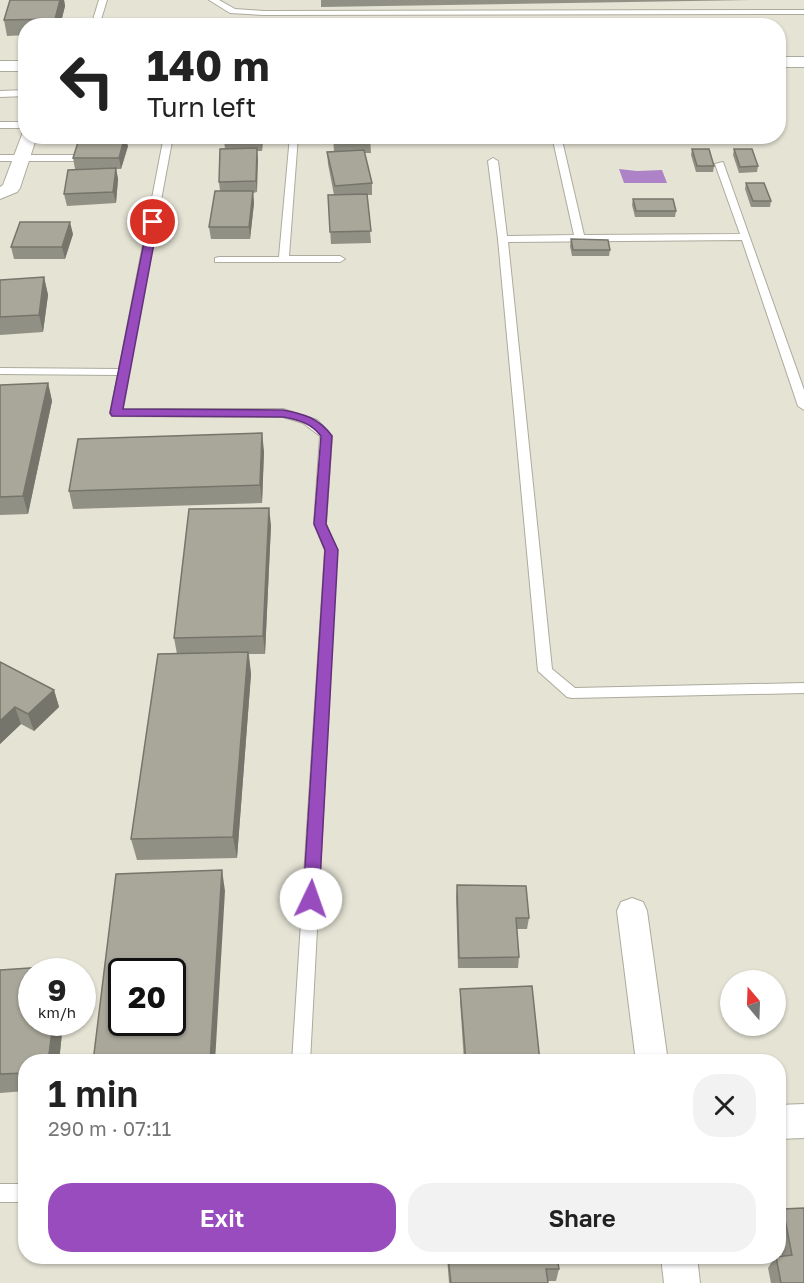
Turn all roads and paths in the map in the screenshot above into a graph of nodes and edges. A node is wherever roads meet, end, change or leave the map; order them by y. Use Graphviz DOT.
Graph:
graph roads {
  1 [pos="103,0"];
  2 [pos="213,0"];
  3 [pos="804,12"];
  4 [pos="97,18"];
  5 [pos="786,62"];
  6 [pos="804,62"];
  7 [pos="0,66"];
  8 [pos="18,66"];
  9 [pos="18,93"];
  10 [pos="0,94"];
  11 [pos="0,125"];
  12 [pos="18,125"];
  13 [pos="26,144"];
  14 [pos="168,144"];
  15 [pos="293,144"];
  16 [pos="558,144"];
  17 [pos="0,158"];
  18 [pos="22,158"];
  19 [pos="76,158"];
  20 [pos="493,161"];
  21 [pos="720,164"];
  22 [pos="0,194"];
  23 [pos="746,237"];
  24 [pos="580,238"];
  25 [pos="503,239"];
  26 [pos="284,259"];
  27 [pos="340,259"];
  28 [pos="219,260"];
  29 [pos="0,371"];
  30 [pos="124,372"];
  31 [pos="804,406"];
  32 [pos="804,688"];
  33 [pos="632,911"];
  34 [pos="301,1054"];
  35 [pos="651,1054"];
  36 [pos="786,1122"];
  37 [pos="804,1122"];
  38 [pos="0,1193"];
  39 [pos="18,1193"];
  40 [pos="680,1264"];
  41 [pos="682,1283"];
  1 -- 4 [label="lane"];
  2 -- 3 [label="lane"];
  5 -- 6 [label="street"];
  7 -- 8 [label="street"];
  9 -- 10 [label="lane"];
  11 -- 12 [label="lane"];
  13 -- 18 [label="street"];
  14 -- 30 [label="lane"];
  15 -- 26 [label="lane"];
  16 -- 24 [label="lane"];
  17 -- 18 [label="lane"];
  18 -- 19 [label="lane"];
  18 -- 22 [label="street"];
  20 -- 25 [label="lane"];
  21 -- 23 [label="lane"];
  23 -- 24 [label="lane"];
  23 -- 31 [label="lane"];
  24 -- 25 [label="lane"];
  25 -- 32 [label="lane"];
  26 -- 27 [label="lane"];
  26 -- 28 [label="lane"];
  29 -- 30 [label="lane"];
  30 -- 34 [label="lane"];
  33 -- 35 [label="street"];
  36 -- 37 [label="street"];
  38 -- 39 [label="lane"];
  40 -- 41 [label="street"];
}
